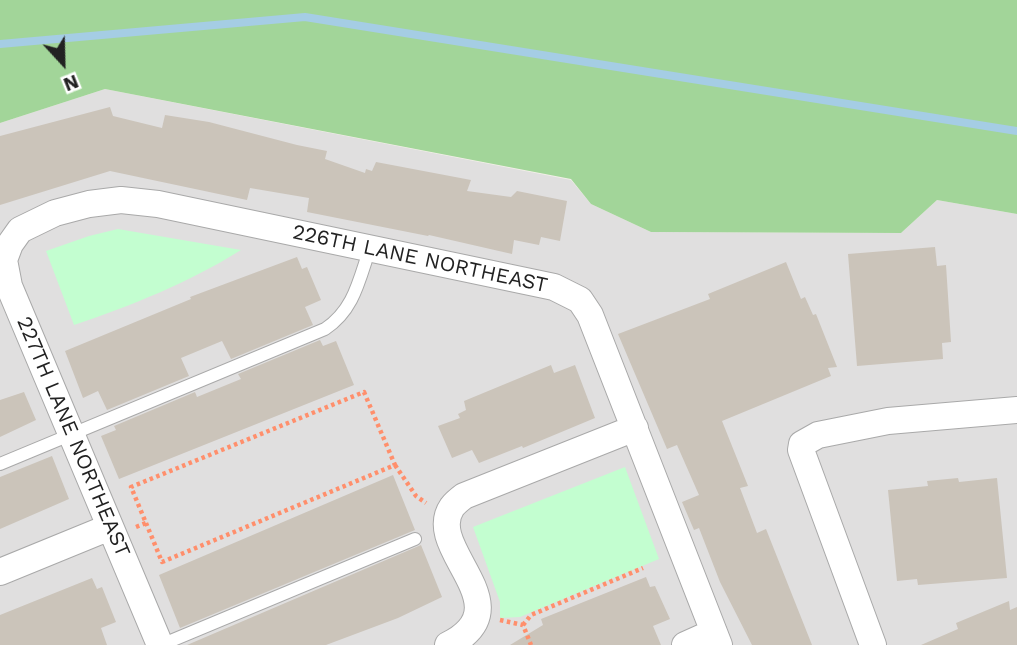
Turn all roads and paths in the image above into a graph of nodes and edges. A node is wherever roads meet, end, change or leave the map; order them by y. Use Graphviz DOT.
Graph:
graph roads {
  1 [pos="20,230"];
  2 [pos="370,248"];
  3 [pos="5,288"];
  4 [pos="1017,410"];
  5 [pos="635,428"];
  6 [pos="72,435"];
  7 [pos="0,464"];
  8 [pos="395,465"];
  9 [pos="436,508"];
  10 [pos="146,523"];
  11 [pos="120,528"];
  12 [pos="415,539"];
  13 [pos="643,568"];
  14 [pos="0,572"];
  15 [pos="495,619"];
  16 [pos="523,625"];
  17 [pos="717,639"];
  18 [pos="160,645"];
  19 [pos="447,645"];
  20 [pos="531,645"];
  21 [pos="685,645"];
  22 [pos="873,645"];
  1 -- 2 [label="street, 226TH LANE NORTHEAST"];
  1 -- 3 [label="street, 227TH LANE NORTHEAST"];
  2 -- 5 [label="street, 226TH LANE NORTHEAST"];
  2 -- 6 [label="lane"];
  3 -- 6 [label="street, 227TH LANE NORTHEAST"];
  4 -- 22 [label="street"];
  5 -- 17 [label="street, 226TH LANE NORTHEAST"];
  5 -- 19 [label="street"];
  6 -- 7 [label="lane"];
  6 -- 11 [label="street, 227TH LANE NORTHEAST"];
  8 -- 9 [label="path"];
  8 -- 10 [label="path"];
  8 -- 10 [label="path"];
  10 -- 11 [label="path"];
  11 -- 14 [label="street"];
  11 -- 18 [label="street, 227TH LANE NORTHEAST"];
  12 -- 18 [label="lane"];
  13 -- 16 [label="path"];
  15 -- 16 [label="path"];
  16 -- 20 [label="path"];
  17 -- 21 [label="street"];
}
